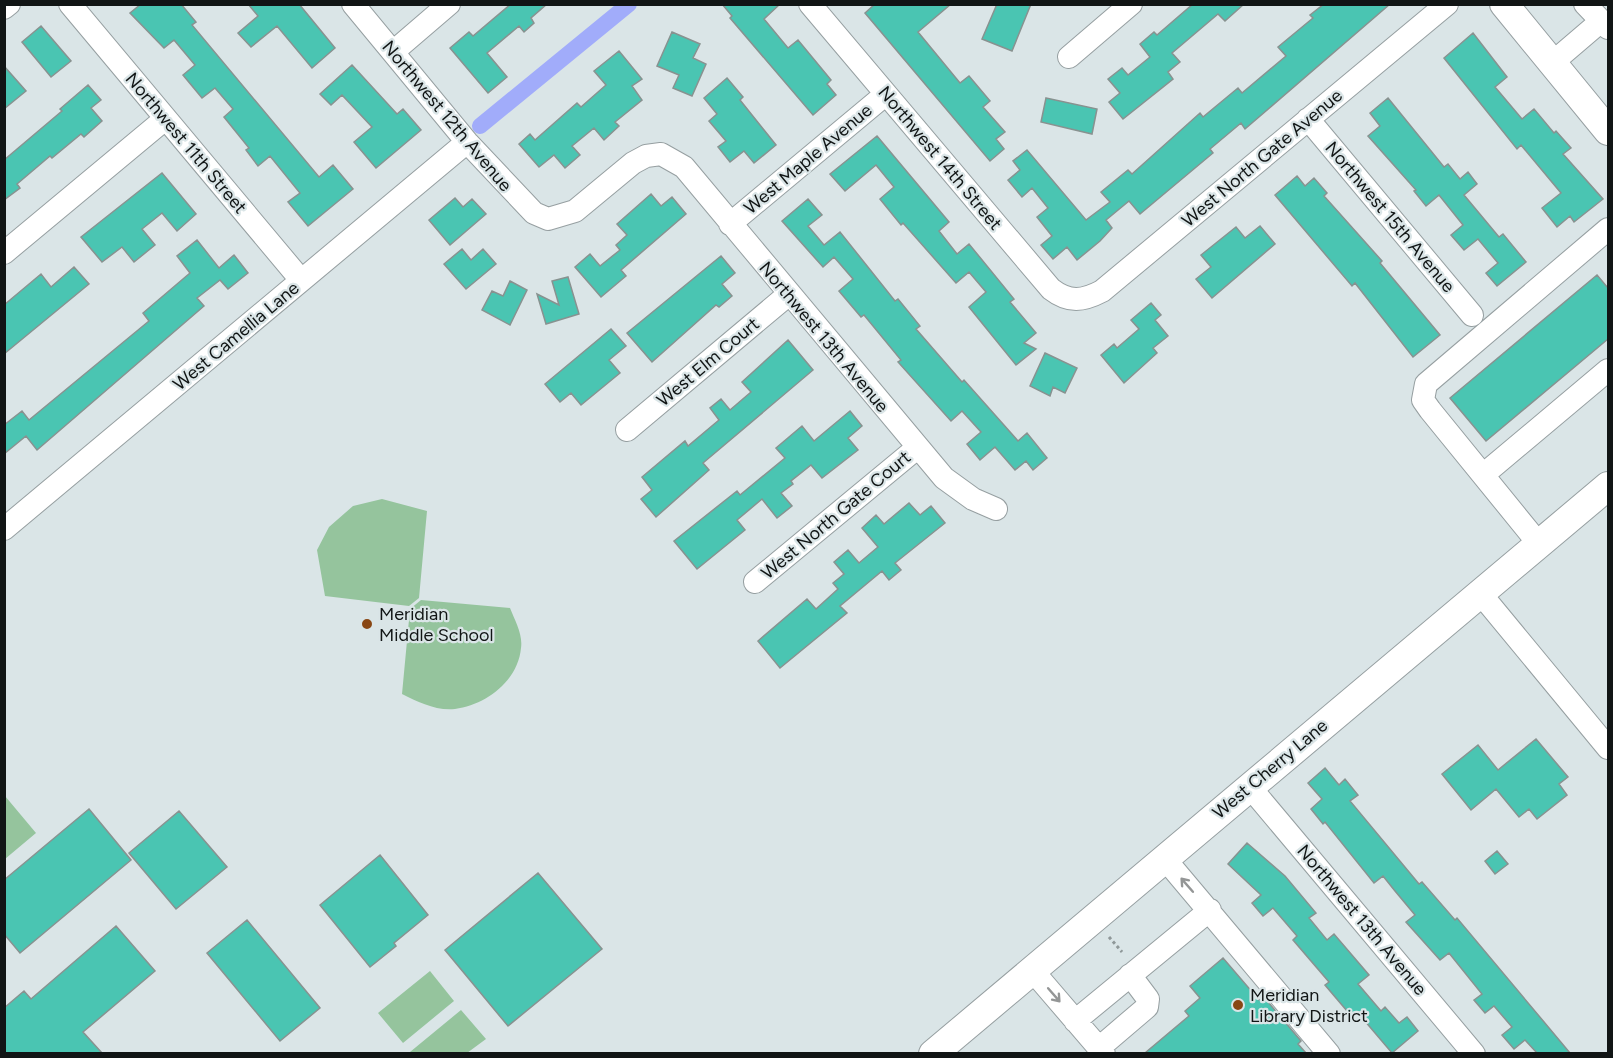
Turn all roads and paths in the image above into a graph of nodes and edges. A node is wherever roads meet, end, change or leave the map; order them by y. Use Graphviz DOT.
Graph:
graph roads {
  1 [pos="9,4"];
  2 [pos="70,4"];
  3 [pos="353,4"];
  4 [pos="449,4"];
  5 [pos="1131,4"];
  6 [pos="1447,4"];
  7 [pos="1504,4"];
  8 [pos="1585,4"];
  9 [pos="814,6"];
  10 [pos="4,8"];
  11 [pos="1604,25"];
  12 [pos="393,52"];
  13 [pos="1069,57"];
  14 [pos="1552,63"];
  15 [pos="886,94"];
  16 [pos="165,118"];
  17 [pos="1308,119"];
  18 [pos="1608,131"];
  19 [pos="467,142"];
  20 [pos="661,154"];
  21 [pos="730,224"];
  22 [pos="1606,236"];
  23 [pos="4,253"];
  24 [pos="302,280"];
  25 [pos="789,294"];
  26 [pos="1073,301"];
  27 [pos="1472,315"];
  28 [pos="1608,370"];
  29 [pos="627,430"];
  30 [pos="917,448"];
  31 [pos="1483,475"];
  32 [pos="1608,486"];
  33 [pos="996,509"];
  34 [pos="4,530"];
  35 [pos="1539,544"];
  36 [pos="755,582"];
  37 [pos="1480,594"];
  38 [pos="1608,748"];
  39 [pos="1249,786"];
  40 [pos="1165,859"];
  41 [pos="1210,910"];
  42 [pos="1109,938"];
  43 [pos="1122,952"];
  44 [pos="1032,970"];
  45 [pos="1130,975"];
  46 [pos="1075,1021"];
  47 [pos="941,1051"];
  48 [pos="1101,1051"];
  49 [pos="1329,1053"];
  50 [pos="1474,1053"];
  1 -- 10 [label="street"];
  2 -- 16 [label="street, Northwest 11th Street"];
  3 -- 12 [label="street, Northwest 12th Avenue"];
  4 -- 12 [label="street"];
  5 -- 13 [label="street"];
  6 -- 17 [label="street, West North Gate Avenue"];
  7 -- 14 [label="main road"];
  8 -- 11 [label="street"];
  9 -- 15 [label="street, Northwest 14th Street"];
  11 -- 14 [label="street"];
  12 -- 19 [label="street, Northwest 12th Avenue"];
  14 -- 18 [label="main road"];
  15 -- 21 [label="street, West Maple Avenue"];
  15 -- 26 [label="street, Northwest 14th Street"];
  16 -- 23 [label="street"];
  16 -- 24 [label="street, Northwest 11th Street"];
  17 -- 26 [label="street, West North Gate Avenue"];
  17 -- 27 [label="street, Northwest 15th Avenue"];
  19 -- 20 [label="street, Northwest 12th Avenue"];
  19 -- 24 [label="street, West Camellia Lane"];
  20 -- 21 [label="street, Northwest 13th Avenue"];
  21 -- 25 [label="street, Northwest 13th Avenue"];
  22 -- 31 [label="street"];
  24 -- 34 [label="street, West Camellia Lane"];
  25 -- 29 [label="street, West Elm Court"];
  25 -- 30 [label="street, Northwest 13th Avenue"];
  28 -- 31 [label="street"];
  30 -- 33 [label="street, Northwest 13th Avenue"];
  30 -- 36 [label="street, West North Gate Court"];
  31 -- 35 [label="street"];
  32 -- 35 [label="main road, West Cherry Lane"];
  35 -- 37 [label="main road, West Cherry Lane"];
  37 -- 38 [label="street"];
  37 -- 39 [label="main road, West Cherry Lane"];
  39 -- 40 [label="main road, West Cherry Lane"];
  39 -- 50 [label="street, Northwest 13th Avenue"];
  41 -- 40 [label="street, one-way"];
  40 -- 44 [label="main road, West Cherry Lane"];
  41 -- 45 [label="street"];
  41 -- 49 [label="street"];
  42 -- 43 [label="path"];
  44 -- 46 [label="street, one-way"];
  44 -- 47 [label="main road, West Cherry Lane"];
  45 -- 46 [label="street"];
  45 -- 48 [label="street"];
  46 -- 48 [label="street"];
}
